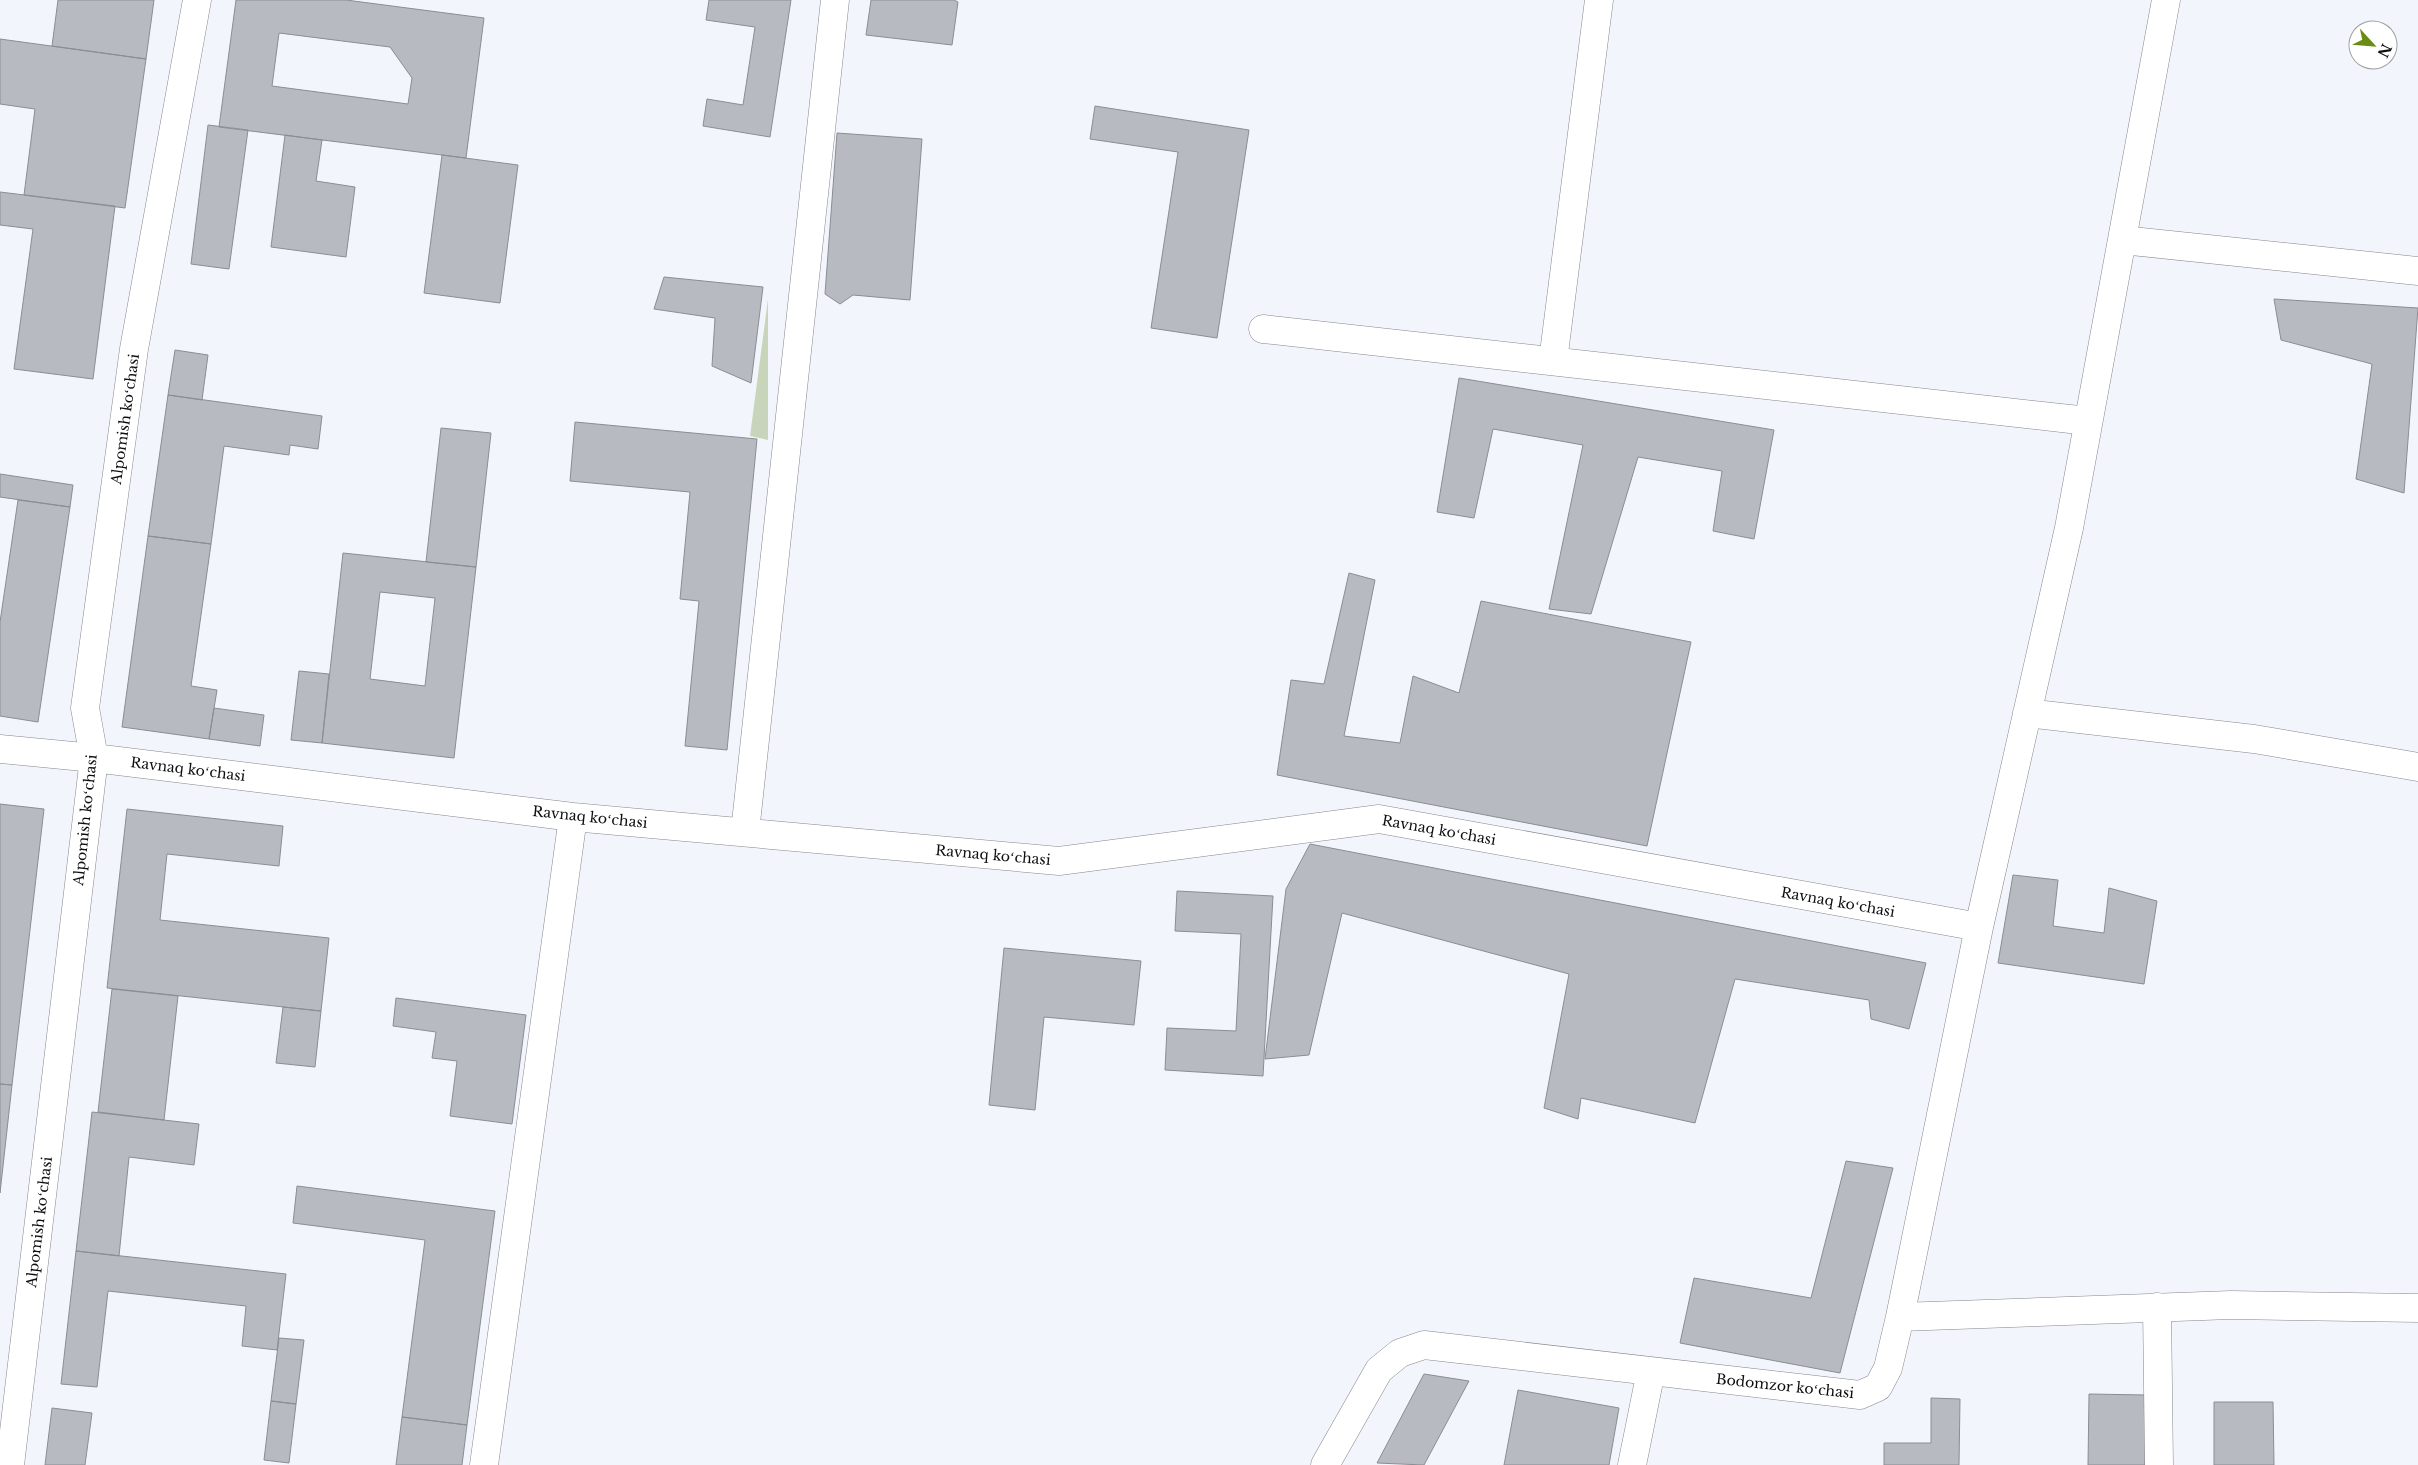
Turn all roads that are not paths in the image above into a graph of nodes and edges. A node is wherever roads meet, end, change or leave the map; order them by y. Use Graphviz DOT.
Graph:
graph roads {
  1 [pos="197,0"];
  2 [pos="835,0"];
  3 [pos="1599,0"];
  4 [pos="2166,0"];
  5 [pos="2122,240"];
  6 [pos="2418,271"];
  7 [pos="1263,329"];
  8 [pos="1554,361"];
  9 [pos="2088,421"];
  10 [pos="2027,713"];
  11 [pos="0,749"];
  12 [pos="94,758"];
  13 [pos="2418,767"];
  14 [pos="573,817"];
  15 [pos="745,832"];
  16 [pos="1979,927"];
  17 [pos="2157,1307"];
  18 [pos="2418,1308"];
  19 [pos="1900,1316"];
  20 [pos="1651,1371"];
  21 [pos="10,1465"];
  22 [pos="484,1465"];
  23 [pos="1325,1465"];
  24 [pos="1632,1465"];
  25 [pos="2159,1465"];
  1 -- 12 [label="street, Alpomish koʻchasi"];
  2 -- 15 [label="street"];
  3 -- 8 [label="street"];
  4 -- 5 [label="street, Bodomzor koʻchasi"];
  5 -- 6 [label="street"];
  5 -- 9 [label="street, Bodomzor koʻchasi"];
  7 -- 8 [label="street"];
  8 -- 9 [label="street"];
  9 -- 10 [label="street, Bodomzor koʻchasi"];
  10 -- 13 [label="street"];
  10 -- 16 [label="street, Bodomzor koʻchasi"];
  11 -- 12 [label="street, Ravnaq koʻchasi"];
  12 -- 14 [label="street, Ravnaq koʻchasi"];
  12 -- 21 [label="street, Alpomish koʻchasi"];
  14 -- 15 [label="street, Ravnaq koʻchasi"];
  14 -- 22 [label="street"];
  15 -- 16 [label="street, Ravnaq koʻchasi"];
  16 -- 19 [label="street, Bodomzor koʻchasi"];
  17 -- 18 [label="street"];
  17 -- 19 [label="street"];
  17 -- 25 [label="street"];
  19 -- 20 [label="street, Bodomzor koʻchasi"];
  20 -- 23 [label="street, Bodomzor koʻchasi"];
  20 -- 24 [label="street"];
}
